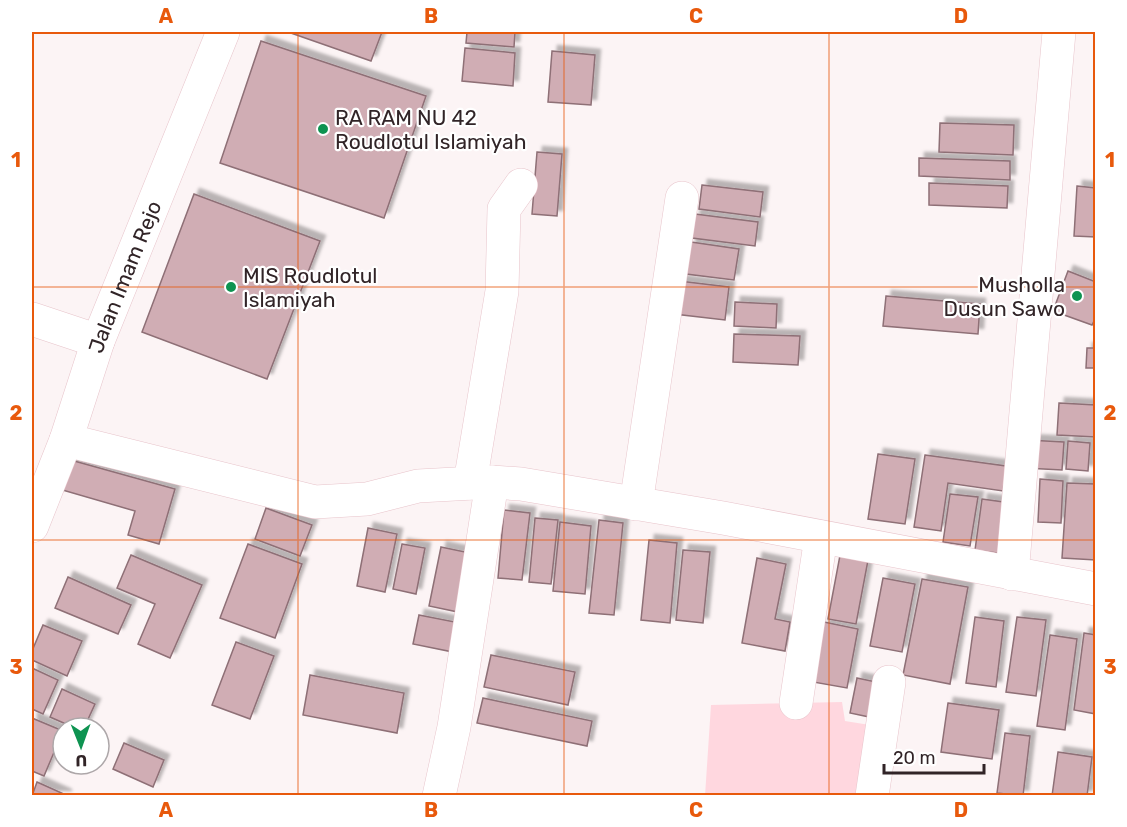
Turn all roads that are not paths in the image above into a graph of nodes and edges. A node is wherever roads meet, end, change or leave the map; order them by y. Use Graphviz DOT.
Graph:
graph roads {
  1 [pos="223,32"];
  2 [pos="1059,32"];
  3 [pos="520,185"];
  4 [pos="682,198"];
  5 [pos="32,319"];
  6 [pos="98,342"];
  7 [pos="66,440"];
  8 [pos="481,483"];
  9 [pos="636,504"];
  10 [pos="32,526"];
  11 [pos="821,537"];
  12 [pos="1012,574"];
  13 [pos="1095,590"];
  14 [pos="889,682"];
  15 [pos="796,703"];
  16 [pos="439,795"];
  17 [pos="873,795"];
  1 -- 6 [label="street, Jalan Imam Rejo"];
  2 -- 12 [label="street"];
  3 -- 8 [label="street"];
  4 -- 9 [label="street"];
  5 -- 6 [label="street"];
  6 -- 7 [label="street, Jalan Imam Rejo"];
  7 -- 8 [label="street"];
  7 -- 10 [label="street, Jalan Imam Rejo"];
  8 -- 9 [label="street"];
  8 -- 16 [label="street"];
  9 -- 11 [label="street"];
  11 -- 12 [label="street"];
  11 -- 15 [label="street"];
  12 -- 13 [label="street"];
  14 -- 17 [label="street"];
}
